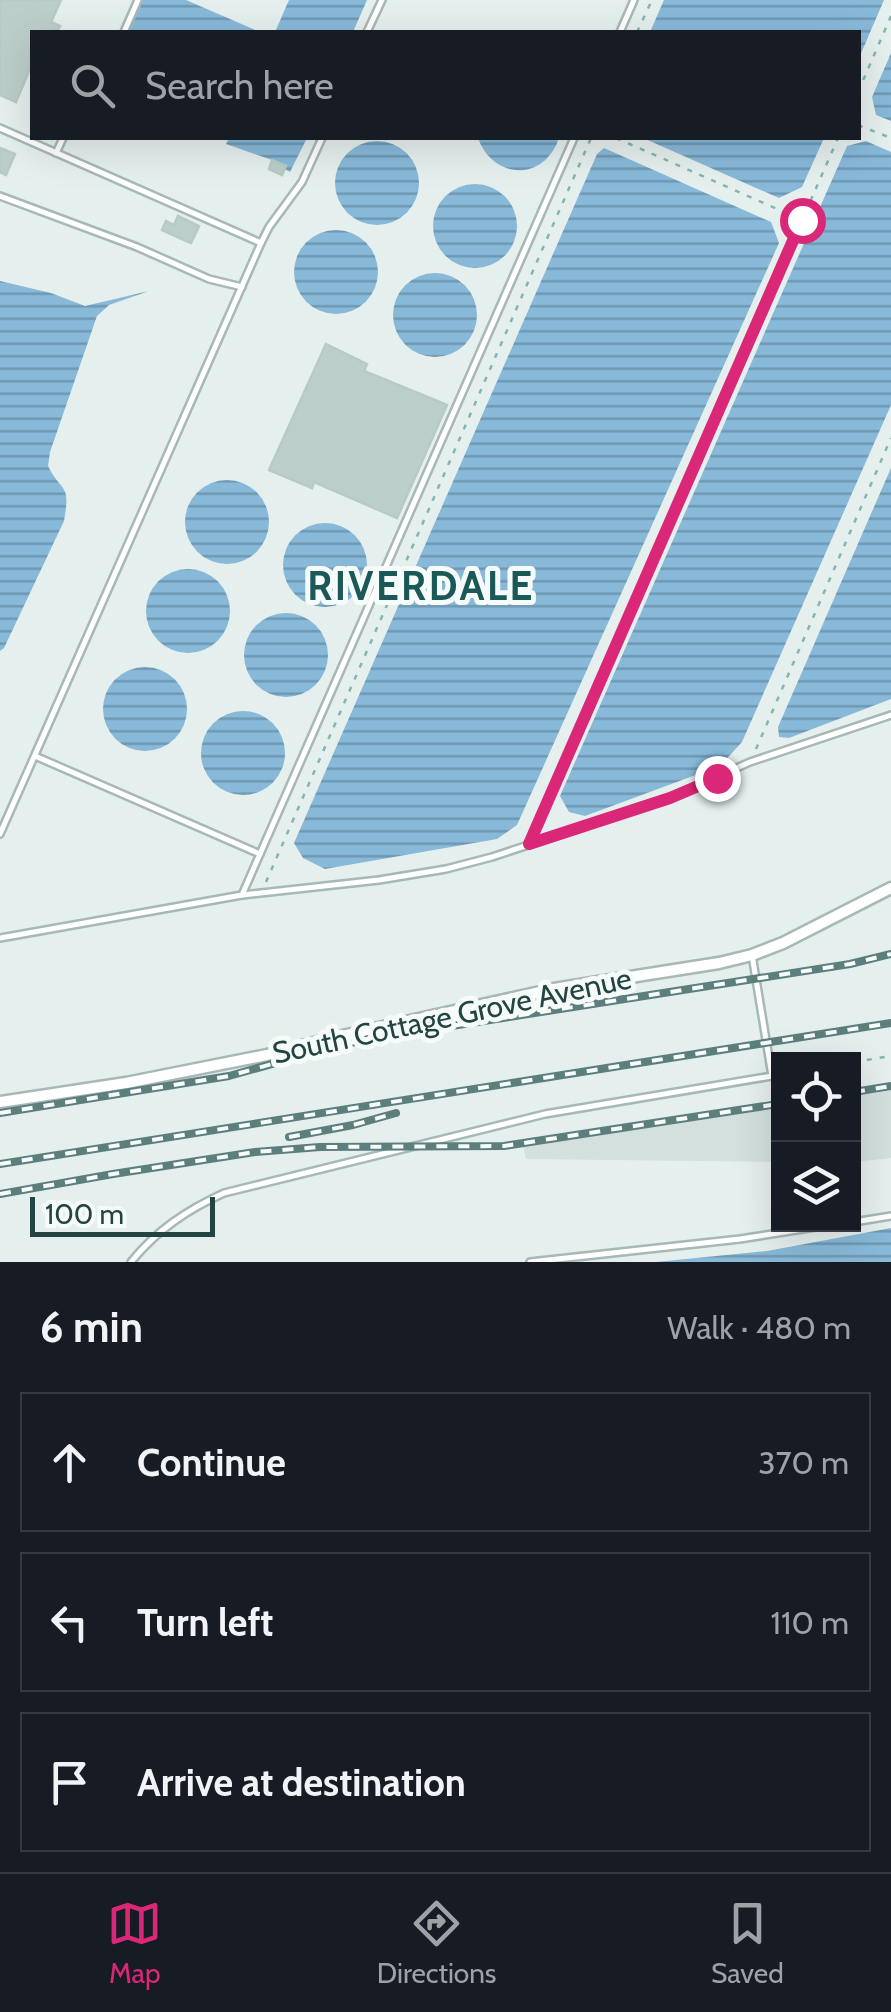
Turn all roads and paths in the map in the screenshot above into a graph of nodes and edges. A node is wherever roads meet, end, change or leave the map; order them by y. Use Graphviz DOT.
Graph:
graph roads {
  1 [pos="138,0"];
  2 [pos="382,0"];
  3 [pos="634,0"];
  4 [pos="652,0"];
  5 [pos="891,16"];
  6 [pos="125,30"];
  7 [pos="369,30"];
  8 [pos="621,30"];
  9 [pos="638,30"];
  10 [pos="861,85"];
  11 [pos="861,126"];
  12 [pos="0,128"];
  13 [pos="891,138"];
  14 [pos="62,140"];
  15 [pos="321,140"];
  16 [pos="573,140"];
  17 [pos="590,140"];
  18 [pos="621,140"];
  19 [pos="837,140"];
  20 [pos="56,152"];
  21 [pos="0,196"];
  22 [pos="802,220"];
  23 [pos="261,243"];
  24 [pos="242,286"];
  25 [pos="891,438"];
  26 [pos="891,714"];
  27 [pos="35,756"];
  28 [pos="750,762"];
  29 [pos="0,834"];
  30 [pos="529,844"];
  31 [pos="260,854"];
  32 [pos="891,888"];
  33 [pos="261,893"];
  34 [pos="242,895"];
  35 [pos="0,938"];
  36 [pos="752,955"];
  37 [pos="891,1056"];
  38 [pos="861,1061"];
  39 [pos="0,1102"];
  40 [pos="891,1216"];
  41 [pos="861,1221"];
  42 [pos="784,1232"];
  43 [pos="131,1262"];
  44 [pos="530,1262"];
  1 -- 6 [label="lane"];
  2 -- 7 [label="lane"];
  3 -- 8 [label="lane"];
  4 -- 9 [label="path"];
  5 -- 10 [label="path"];
  11 -- 13 [label="path"];
  12 -- 20 [label="lane"];
  14 -- 20 [label="lane"];
  15 -- 23 [label="lane"];
  16 -- 31 [label="lane"];
  17 -- 33 [label="path"];
  18 -- 22 [label="path"];
  19 -- 22 [label="path"];
  20 -- 23 [label="lane"];
  21 -- 24 [label="lane"];
  22 -- 30 [label="path"];
  23 -- 24 [label="lane"];
  24 -- 27 [label="lane"];
  25 -- 28 [label="path"];
  26 -- 28 [label="lane"];
  27 -- 29 [label="lane"];
  27 -- 31 [label="lane"];
  28 -- 30 [label="lane"];
  30 -- 33 [label="lane"];
  31 -- 34 [label="lane"];
  32 -- 36 [label="street, South Cottage Grove Avenue"];
  33 -- 34 [label="lane"];
  34 -- 35 [label="lane"];
  36 -- 39 [label="street, South Cottage Grove Avenue"];
  36 -- 43 [label="lane"];
  37 -- 38 [label="path"];
  40 -- 41 [label="lane"];
  42 -- 44 [label="lane"];
}
